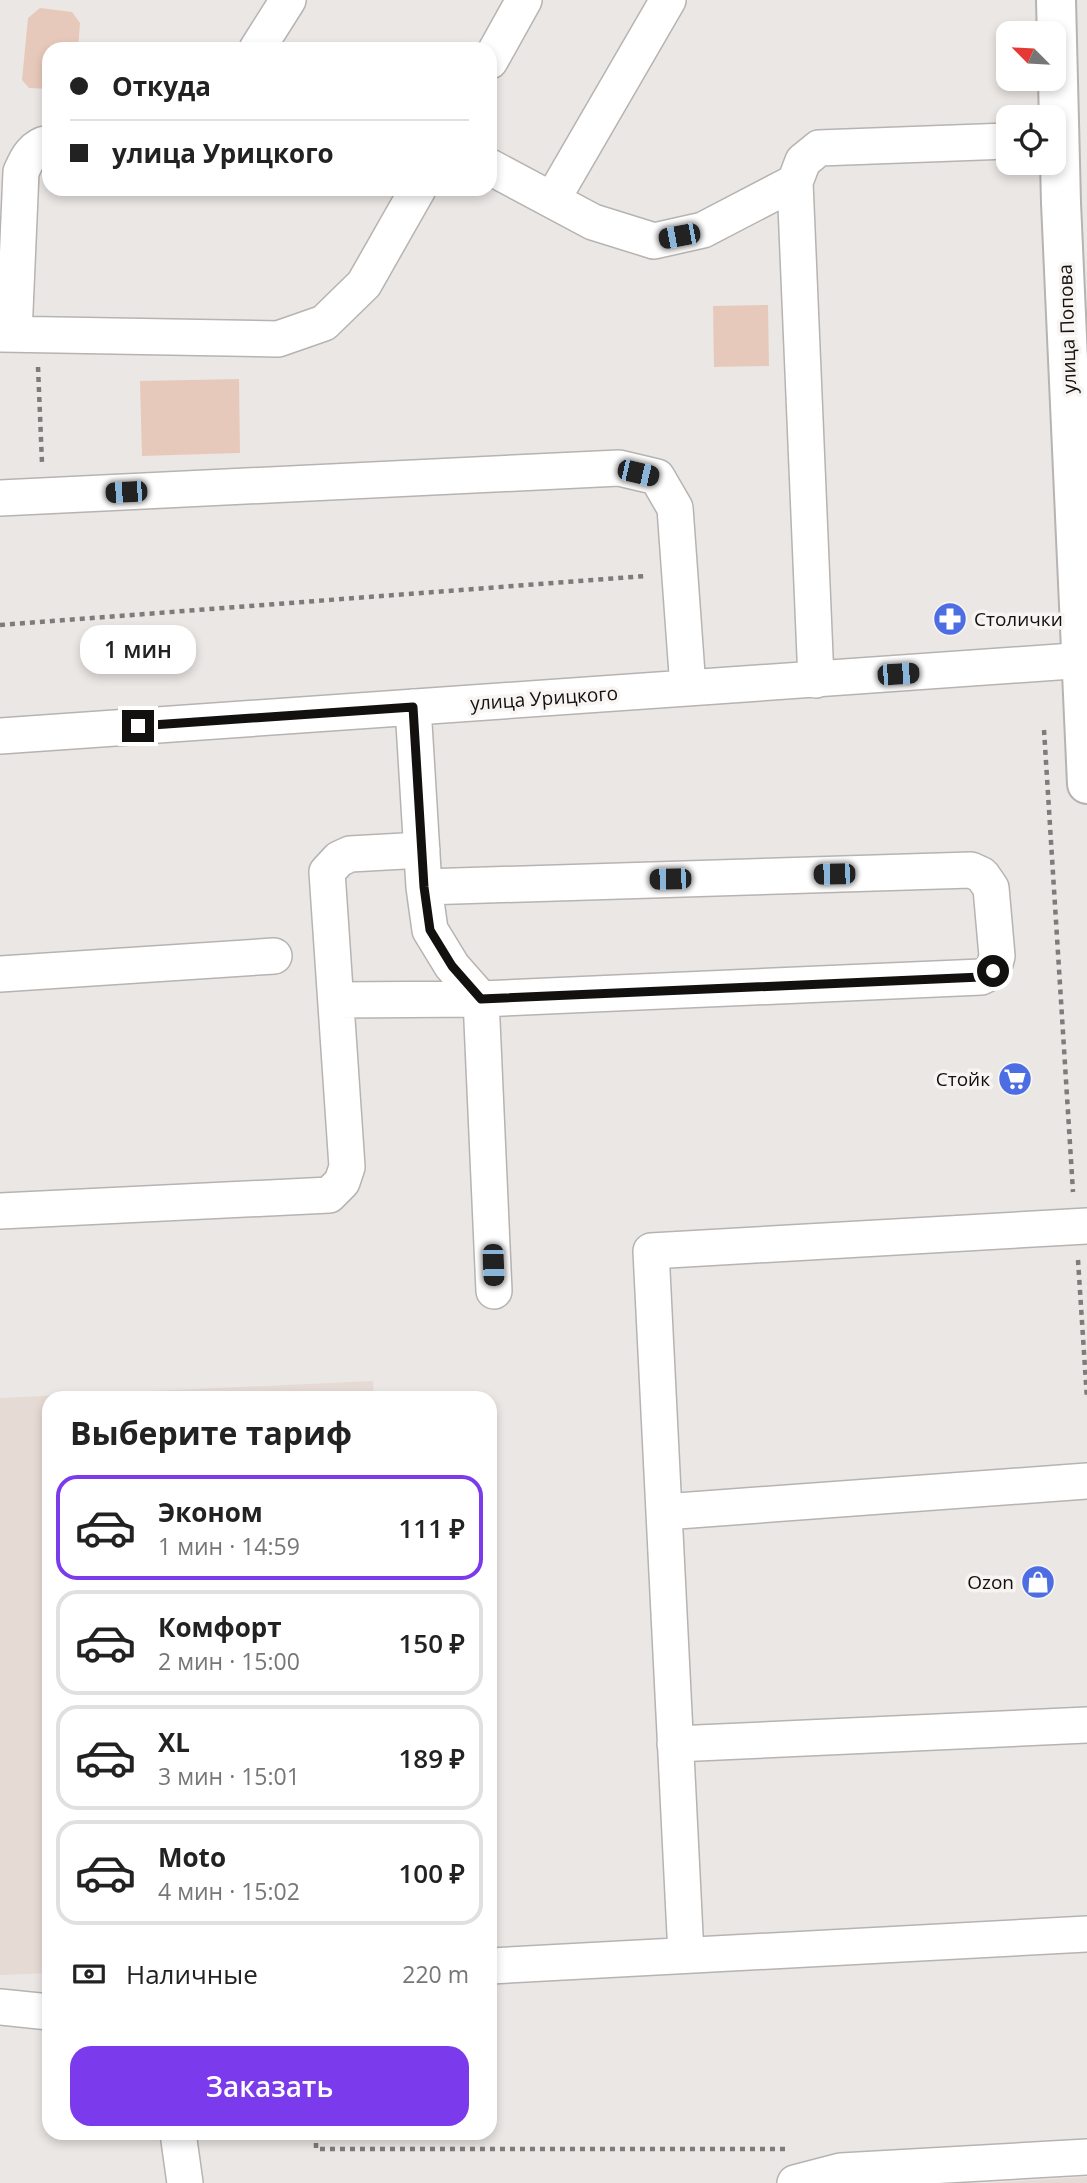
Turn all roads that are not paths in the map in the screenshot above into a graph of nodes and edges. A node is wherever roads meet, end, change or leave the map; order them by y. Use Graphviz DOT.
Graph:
graph roads {
  1 [pos="288,0"];
  2 [pos="524,0"];
  3 [pos="1056,0"];
  4 [pos="660,3"];
  5 [pos="261,42"];
  6 [pos="497,48"];
  7 [pos="1056,105"];
  8 [pos="996,141"];
  9 [pos="42,146"];
  10 [pos="497,171"];
  11 [pos="1058,175"];
  12 [pos="795,182"];
  13 [pos="414,196"];
  14 [pos="552,200"];
  15 [pos="17,334"];
  16 [pos="0,498"];
  17 [pos="1084,661"];
  18 [pos="816,680"];
  19 [pos="688,688"];
  20 [pos="413,707"];
  21 [pos="0,736"];
  22 [pos="1087,784"];
  23 [pos="422,850"];
  24 [pos="424,887"];
  25 [pos="274,956"];
  26 [pos="0,974"];
  27 [pos="481,999"];
  28 [pos="336,1000"];
  29 [pos="0,1211"];
  30 [pos="1081,1227"];
  31 [pos="494,1291"];
  32 [pos="1087,1481"];
  33 [pos="664,1512"];
  34 [pos="1087,1725"];
  35 [pos="675,1744"];
  36 [pos="1087,1934"];
  37 [pos="686,1955"];
  38 [pos="497,1966"];
  39 [pos="0,2007"];
  40 [pos="42,2011"];
  41 [pos="179,2140"];
  42 [pos="1087,2157"];
  43 [pos="186,2183"];
  44 [pos="795,2183"];
  1 -- 5 [label="street"];
  2 -- 6 [label="street"];
  3 -- 7 [label="main road, улица Попова"];
  4 -- 14 [label="street"];
  8 -- 12 [label="street"];
  9 -- 15 [label="street"];
  10 -- 14 [label="street"];
  11 -- 17 [label="main road, улица Попова"];
  12 -- 14 [label="street"];
  12 -- 18 [label="street"];
  13 -- 15 [label="street"];
  16 -- 19 [label="street"];
  17 -- 18 [label="street, улица Урицкого"];
  17 -- 22 [label="main road, улица Попова"];
  18 -- 19 [label="street, улица Урицкого"];
  19 -- 20 [label="street, улица Урицкого"];
  20 -- 21 [label="street, улица Урицкого"];
  20 -- 23 [label="street"];
  23 -- 24 [label="street"];
  23 -- 28 [label="street"];
  24 -- 27 [label="street"];
  24 -- 27 [label="street"];
  25 -- 26 [label="street"];
  27 -- 28 [label="street"];
  27 -- 31 [label="street"];
  28 -- 29 [label="street"];
  30 -- 33 [label="street"];
  32 -- 33 [label="street"];
  33 -- 35 [label="street"];
  34 -- 35 [label="street"];
  35 -- 37 [label="street"];
  36 -- 37 [label="street"];
  37 -- 38 [label="street"];
  39 -- 40 [label="street"];
  41 -- 43 [label="street"];
  42 -- 44 [label="street"];
}
